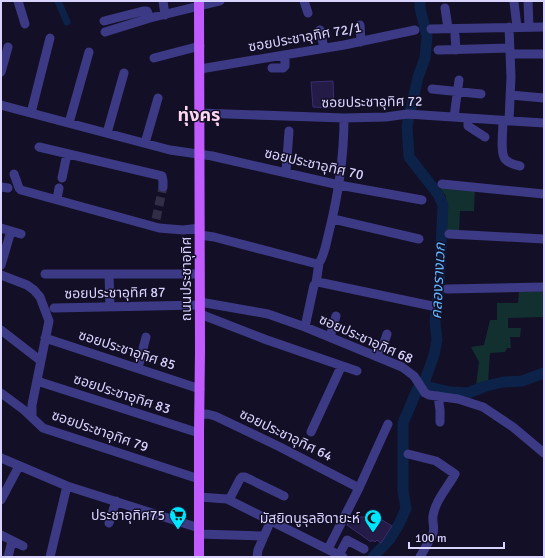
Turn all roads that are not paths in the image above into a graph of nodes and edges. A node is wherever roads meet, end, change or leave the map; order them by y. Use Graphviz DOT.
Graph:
graph roads {
  1 [pos="18,1"];
  2 [pos="163,1"];
  3 [pos="220,1"];
  4 [pos="304,1"];
  5 [pos="528,1"];
  6 [pos="514,2"];
  7 [pos="200,4"];
  8 [pos="445,8"];
  9 [pos="308,13"];
  10 [pos="164,15"];
  11 [pos="150,18"];
  12 [pos="104,22"];
  13 [pos="25,24"];
  14 [pos="360,25"];
  15 [pos="513,27"];
  16 [pos="529,27"];
  17 [pos="544,27"];
  18 [pos="448,28"];
  19 [pos="431,29"];
  20 [pos="320,30"];
  21 [pos="414,30"];
  22 [pos="105,32"];
  23 [pos="455,35"];
  24 [pos="50,38"];
  25 [pos="362,42"];
  26 [pos="200,46"];
  27 [pos="8,47"];
  28 [pos="324,48"];
  29 [pos="438,50"];
  30 [pos="456,50"];
  31 [pos="510,51"];
  32 [pos="89,52"];
  33 [pos="544,54"];
  34 [pos="285,55"];
  35 [pos="154,58"];
  36 [pos="272,68"];
  37 [pos="200,69"];
  38 [pos="1,72"];
  39 [pos="124,73"];
  40 [pos="458,80"];
  41 [pos="432,89"];
  42 [pos="457,92"];
  43 [pos="481,94"];
  44 [pos="510,95"];
  45 [pos="158,98"];
  46 [pos="544,98"];
  47 [pos="1,104"];
  48 [pos="31,113"];
  49 [pos="200,113"];
  50 [pos="454,117"];
  51 [pos="344,118"];
  52 [pos="468,118"];
  53 [pos="506,121"];
  54 [pos="69,123"];
  55 [pos="544,123"];
  56 [pos="289,131"];
  57 [pos="107,133"];
  58 [pos="485,137"];
  59 [pos="144,143"];
  60 [pos="39,147"];
  61 [pos="67,154"];
  62 [pos="200,154"];
  63 [pos="520,166"];
  64 [pos="286,172"];
  65 [pos="14,174"];
  66 [pos="62,178"];
  67 [pos="442,184"];
  68 [pos="339,185"];
  69 [pos="163,187"];
  70 [pos="59,188"];
  71 [pos="544,194"];
  72 [pos="57,199"];
  73 [pos="422,200"];
  74 [pos="333,219"];
  75 [pos="1,228"];
  76 [pos="11,231"];
  77 [pos="200,232"];
  78 [pos="21,234"];
  79 [pos="449,234"];
  80 [pos="419,239"];
  81 [pos="544,239"];
  82 [pos="319,262"];
  83 [pos="1,265"];
  84 [pos="45,274"];
  85 [pos="109,274"];
  86 [pos="200,274"];
  87 [pos="1,276"];
  88 [pos="316,283"];
  89 [pos="544,287"];
  90 [pos="447,289"];
  91 [pos="110,306"];
  92 [pos="432,306"];
  93 [pos="200,307"];
  94 [pos="54,308"];
  95 [pos="336,316"];
  96 [pos="305,327"];
  97 [pos="1,330"];
  98 [pos="387,334"];
  99 [pos="146,337"];
  100 [pos="330,337"];
  101 [pos="45,338"];
  102 [pos="376,356"];
  103 [pos="41,361"];
  104 [pos="341,366"];
  105 [pos="138,368"];
  106 [pos="357,371"];
  107 [pos="37,381"];
  108 [pos="200,388"];
  109 [pos="1,393"];
  110 [pos="438,396"];
  111 [pos="199,415"];
  112 [pos="32,417"];
  113 [pos="440,422"];
  114 [pos="388,424"];
  115 [pos="311,432"];
  116 [pos="199,433"];
  117 [pos="544,453"];
  118 [pos="408,454"];
  119 [pos="1,458"];
  120 [pos="19,466"];
  121 [pos="199,479"];
  122 [pos="67,486"];
  123 [pos="359,488"];
  124 [pos="284,496"];
  125 [pos="199,497"];
  126 [pos="1,500"];
  127 [pos="229,500"];
  128 [pos="116,501"];
  129 [pos="109,523"];
  130 [pos="268,527"];
  131 [pos="199,531"];
  132 [pos="1,535"];
  133 [pos="264,536"];
  134 [pos="12,540"];
  135 [pos="23,546"];
  136 [pos="328,549"];
  137 [pos="364,549"];
  138 [pos="341,556"];
  139 [pos="8,557"];
  140 [pos="50,557"];
  141 [pos="199,557"];
  142 [pos="258,557"];
  143 [pos="420,557"];
  1 -- 13 [label="street"];
  2 -- 10 [label="street"];
  3 -- 7 [label="street"];
  4 -- 9 [label="street"];
  5 -- 16 [label="street"];
  6 -- 15 [label="street"];
  7 -- 10 [label="street"];
  7 -- 26 [label="main road, ถนนประชาอุทิศ"];
  8 -- 18 [label="street"];
  10 -- 11 [label="street"];
  11 -- 12 [label="street"];
  11 -- 22 [label="street"];
  14 -- 25 [label="street"];
  15 -- 16 [label="street"];
  15 -- 18 [label="street"];
  15 -- 31 [label="street"];
  16 -- 17 [label="street"];
  18 -- 19 [label="street"];
  20 -- 28 [label="street"];
  21 -- 25 [label="street, ซอยประชาอุทิศ 72/1"];
  23 -- 30 [label="street"];
  24 -- 48 [label="street"];
  25 -- 28 [label="street, ซอยประชาอุทิศ 72/1"];
  26 -- 35 [label="street"];
  26 -- 37 [label="main road, ถนนประชาอุทิศ"];
  27 -- 38 [label="street"];
  28 -- 34 [label="street, ซอยประชาอุทิศ 72/1"];
  29 -- 30 [label="street"];
  30 -- 31 [label="street"];
  31 -- 33 [label="street"];
  31 -- 44 [label="street"];
  32 -- 54 [label="street"];
  34 -- 36 [label="street"];
  34 -- 37 [label="street, ซอยประชาอุทิศ 72/1"];
  37 -- 49 [label="main road, ถนนประชาอุทิศ"];
  39 -- 57 [label="street"];
  40 -- 42 [label="street"];
  41 -- 42 [label="street"];
  42 -- 43 [label="street"];
  42 -- 50 [label="street"];
  44 -- 46 [label="street"];
  44 -- 53 [label="street"];
  45 -- 59 [label="street"];
  47 -- 48 [label="street, ซอยประชาอุทิศ 70"];
  48 -- 54 [label="street, ซอยประชาอุทิศ 70"];
  49 -- 51 [label="street, ซอยประชาอุทิศ 72"];
  49 -- 62 [label="main road, ถนนประชาอุทิศ"];
  50 -- 51 [label="street, ซอยประชาอุทิศ 72"];
  50 -- 52 [label="street, ซอยประชาอุทิศ 72"];
  51 -- 68 [label="street"];
  52 -- 53 [label="street, ซอยประชาอุทิศ 72"];
  52 -- 58 [label="street"];
  53 -- 55 [label="street, ซอยประชาอุทิศ 72"];
  53 -- 63 [label="street"];
  54 -- 57 [label="street, ซอยประชาอุทิศ 70"];
  56 -- 64 [label="street"];
  57 -- 59 [label="street, ซอยประชาอุทิศ 70"];
  59 -- 62 [label="street, ซอยประชาอุทิศ 70"];
  60 -- 61 [label="street"];
  61 -- 66 [label="street"];
  61 -- 69 [label="street"];
  62 -- 64 [label="street, ซอยประชาอุทิศ 70"];
  62 -- 77 [label="main road, ถนนประชาอุทิศ"];
  64 -- 68 [label="street, ซอยประชาอุทิศ 70"];
  65 -- 72 [label="street"];
  67 -- 71 [label="street"];
  68 -- 73 [label="street, ซอยประชาอุทิศ 70"];
  68 -- 74 [label="street"];
  70 -- 72 [label="street"];
  72 -- 77 [label="street"];
  74 -- 80 [label="street"];
  74 -- 82 [label="street"];
  75 -- 76 [label="street"];
  76 -- 78 [label="street"];
  76 -- 83 [label="street"];
  77 -- 82 [label="street"];
  77 -- 86 [label="main road, ถนนประชาอุทิศ"];
  79 -- 81 [label="street"];
  82 -- 88 [label="street"];
  84 -- 85 [label="street"];
  85 -- 86 [label="street"];
  85 -- 91 [label="street"];
  86 -- 93 [label="main road, ถนนประชาอุทิศ"];
  87 -- 101 [label="street"];
  88 -- 92 [label="street"];
  88 -- 96 [label="street"];
  89 -- 90 [label="street"];
  91 -- 93 [label="street, ซอยประชาอุทิศ 87"];
  91 -- 94 [label="street, ซอยประชาอุทิศ 87"];
  93 -- 96 [label="street, ซอยประชาอุทิศ 68"];
  93 -- 104 [label="street"];
  93 -- 108 [label="main road, ถนนประชาอุทิศ"];
  95 -- 100 [label="street"];
  96 -- 100 [label="street, ซอยประชาอุทิศ 68"];
  97 -- 103 [label="street"];
  98 -- 102 [label="street"];
  99 -- 105 [label="street"];
  100 -- 102 [label="street, ซอยประชาอุทิศ 68"];
  101 -- 103 [label="street"];
  101 -- 105 [label="street, ซอยประชาอุทิศ 85"];
  102 -- 110 [label="street, ซอยประชาอุทิศ 68"];
  103 -- 107 [label="street"];
  104 -- 106 [label="street"];
  104 -- 115 [label="street"];
  105 -- 108 [label="street, ซอยประชาอุทิศ 85"];
  107 -- 112 [label="street"];
  107 -- 116 [label="street, ซอยประชาอุทิศ 83"];
  108 -- 111 [label="main road, ถนนประชาอุทิศ"];
  109 -- 112 [label="street, ซอยประชาอุทิศ 79"];
  110 -- 113 [label="street"];
  110 -- 117 [label="street, ซอยประชาอุทิศ 68"];
  111 -- 116 [label="main road, ถนนประชาอุทิศ"];
  111 -- 123 [label="street, ซอยประชาอุทิศ 64"];
  112 -- 121 [label="street, ซอยประชาอุทิศ 79"];
  114 -- 123 [label="street"];
  116 -- 121 [label="main road, ถนนประชาอุทิศ"];
  118 -- 143 [label="street"];
  119 -- 120 [label="street"];
  120 -- 122 [label="street"];
  120 -- 126 [label="street"];
  121 -- 125 [label="main road, ถนนประชาอุทิศ"];
  122 -- 128 [label="street"];
  122 -- 140 [label="street"];
  123 -- 136 [label="street"];
  124 -- 127 [label="street"];
  125 -- 127 [label="street"];
  125 -- 131 [label="main road, ถนนประชาอุทิศ"];
  127 -- 136 [label="street"];
  128 -- 129 [label="street"];
  128 -- 131 [label="street"];
  130 -- 133 [label="street"];
  131 -- 133 [label="street"];
  131 -- 141 [label="main road, ถนนประชาอุทิศ"];
  132 -- 134 [label="street"];
  133 -- 142 [label="street"];
  134 -- 135 [label="street"];
  134 -- 139 [label="street"];
  136 -- 138 [label="street"];
  137 -- 138 [label="street"];
}
